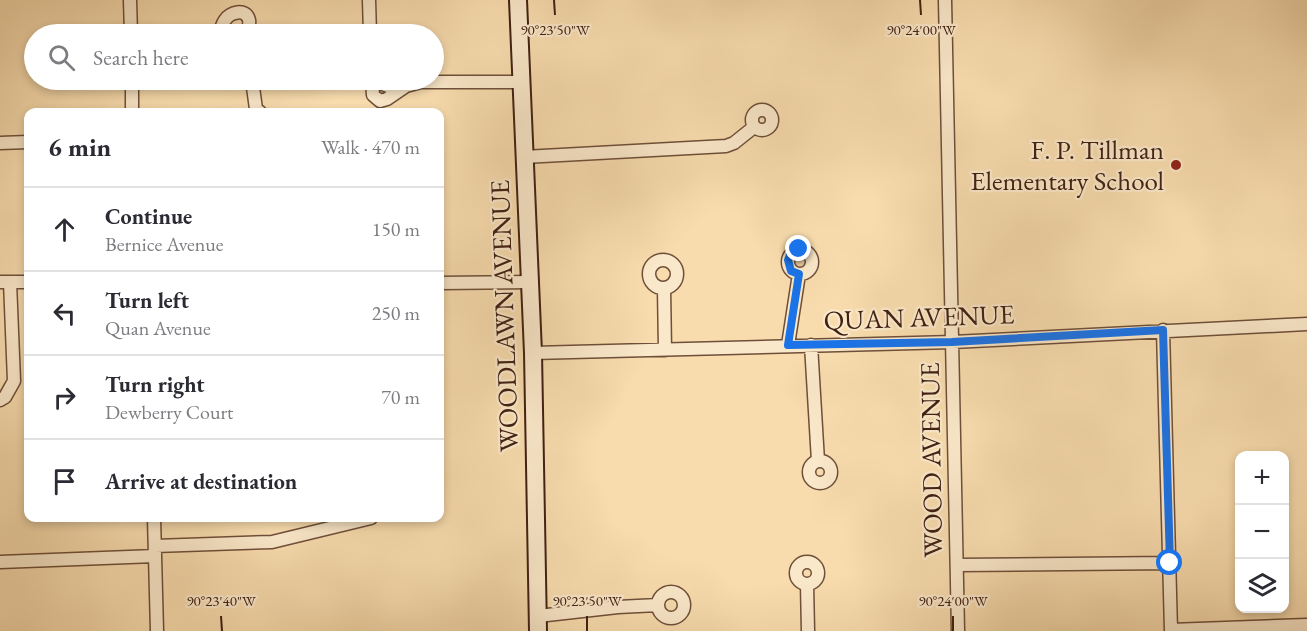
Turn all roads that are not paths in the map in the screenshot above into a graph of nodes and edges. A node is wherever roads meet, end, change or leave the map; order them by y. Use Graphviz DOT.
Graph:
graph roads {
  1 [pos="130,0"];
  2 [pos="369,0"];
  3 [pos="518,0"];
  4 [pos="945,0"];
  5 [pos="131,24"];
  6 [pos="223,24"];
  7 [pos="248,24"];
  8 [pos="370,24"];
  9 [pos="444,82"];
  10 [pos="521,82"];
  11 [pos="132,90"];
  12 [pos="253,90"];
  13 [pos="132,108"];
  14 [pos="255,108"];
  15 [pos="754,127"];
  16 [pos="24,142"];
  17 [pos="0,143"];
  18 [pos="524,157"];
  19 [pos="799,274"];
  20 [pos="5,282"];
  21 [pos="24,282"];
  22 [pos="530,282"];
  23 [pos="444,283"];
  24 [pos="664,288"];
  25 [pos="1307,324"];
  26 [pos="1163,330"];
  27 [pos="952,342"];
  28 [pos="788,345"];
  29 [pos="811,345"];
  30 [pos="665,350"];
  31 [pos="532,353"];
  32 [pos="3,399"];
  33 [pos="819,461"];
  34 [pos="154,522"];
  35 [pos="354,522"];
  36 [pos="155,551"];
  37 [pos="0,562"];
  38 [pos="1170,563"];
  39 [pos="957,565"];
  40 [pos="807,584"];
  41 [pos="658,605"];
  42 [pos="538,624"];
  43 [pos="1307,625"];
  44 [pos="157,631"];
  45 [pos="808,631"];
  46 [pos="958,631"];
  47 [pos="1171,631"];
  1 -- 5 [label="street"];
  2 -- 8 [label="street"];
  3 -- 10 [label="street, WOODLAWN AVENUE"];
  4 -- 27 [label="street, WOOD AVENUE"];
  6 -- 7 [label="street"];
  9 -- 10 [label="street"];
  10 -- 18 [label="street, WOODLAWN AVENUE"];
  11 -- 13 [label="street"];
  12 -- 14 [label="street"];
  15 -- 18 [label="street"];
  16 -- 17 [label="street"];
  18 -- 22 [label="street, WOODLAWN AVENUE"];
  19 -- 28 [label="street"];
  20 -- 21 [label="street"];
  20 -- 32 [label="street"];
  22 -- 23 [label="street"];
  22 -- 31 [label="street, WOODLAWN AVENUE"];
  24 -- 30 [label="street"];
  25 -- 26 [label="street, QUAN AVENUE"];
  26 -- 27 [label="street, QUAN AVENUE"];
  26 -- 38 [label="street"];
  27 -- 29 [label="street, QUAN AVENUE"];
  27 -- 39 [label="street, WOOD AVENUE"];
  28 -- 29 [label="street, QUAN AVENUE"];
  28 -- 30 [label="street, QUAN AVENUE"];
  29 -- 33 [label="street"];
  30 -- 31 [label="street, QUAN AVENUE"];
  31 -- 42 [label="street, WOODLAWN AVENUE"];
  34 -- 36 [label="street"];
  35 -- 36 [label="street"];
  36 -- 37 [label="street"];
  36 -- 44 [label="street"];
  38 -- 39 [label="street"];
  38 -- 47 [label="street"];
  39 -- 46 [label="street, WOOD AVENUE"];
  40 -- 45 [label="street"];
  41 -- 42 [label="street"];
  43 -- 47 [label="street"];
}
